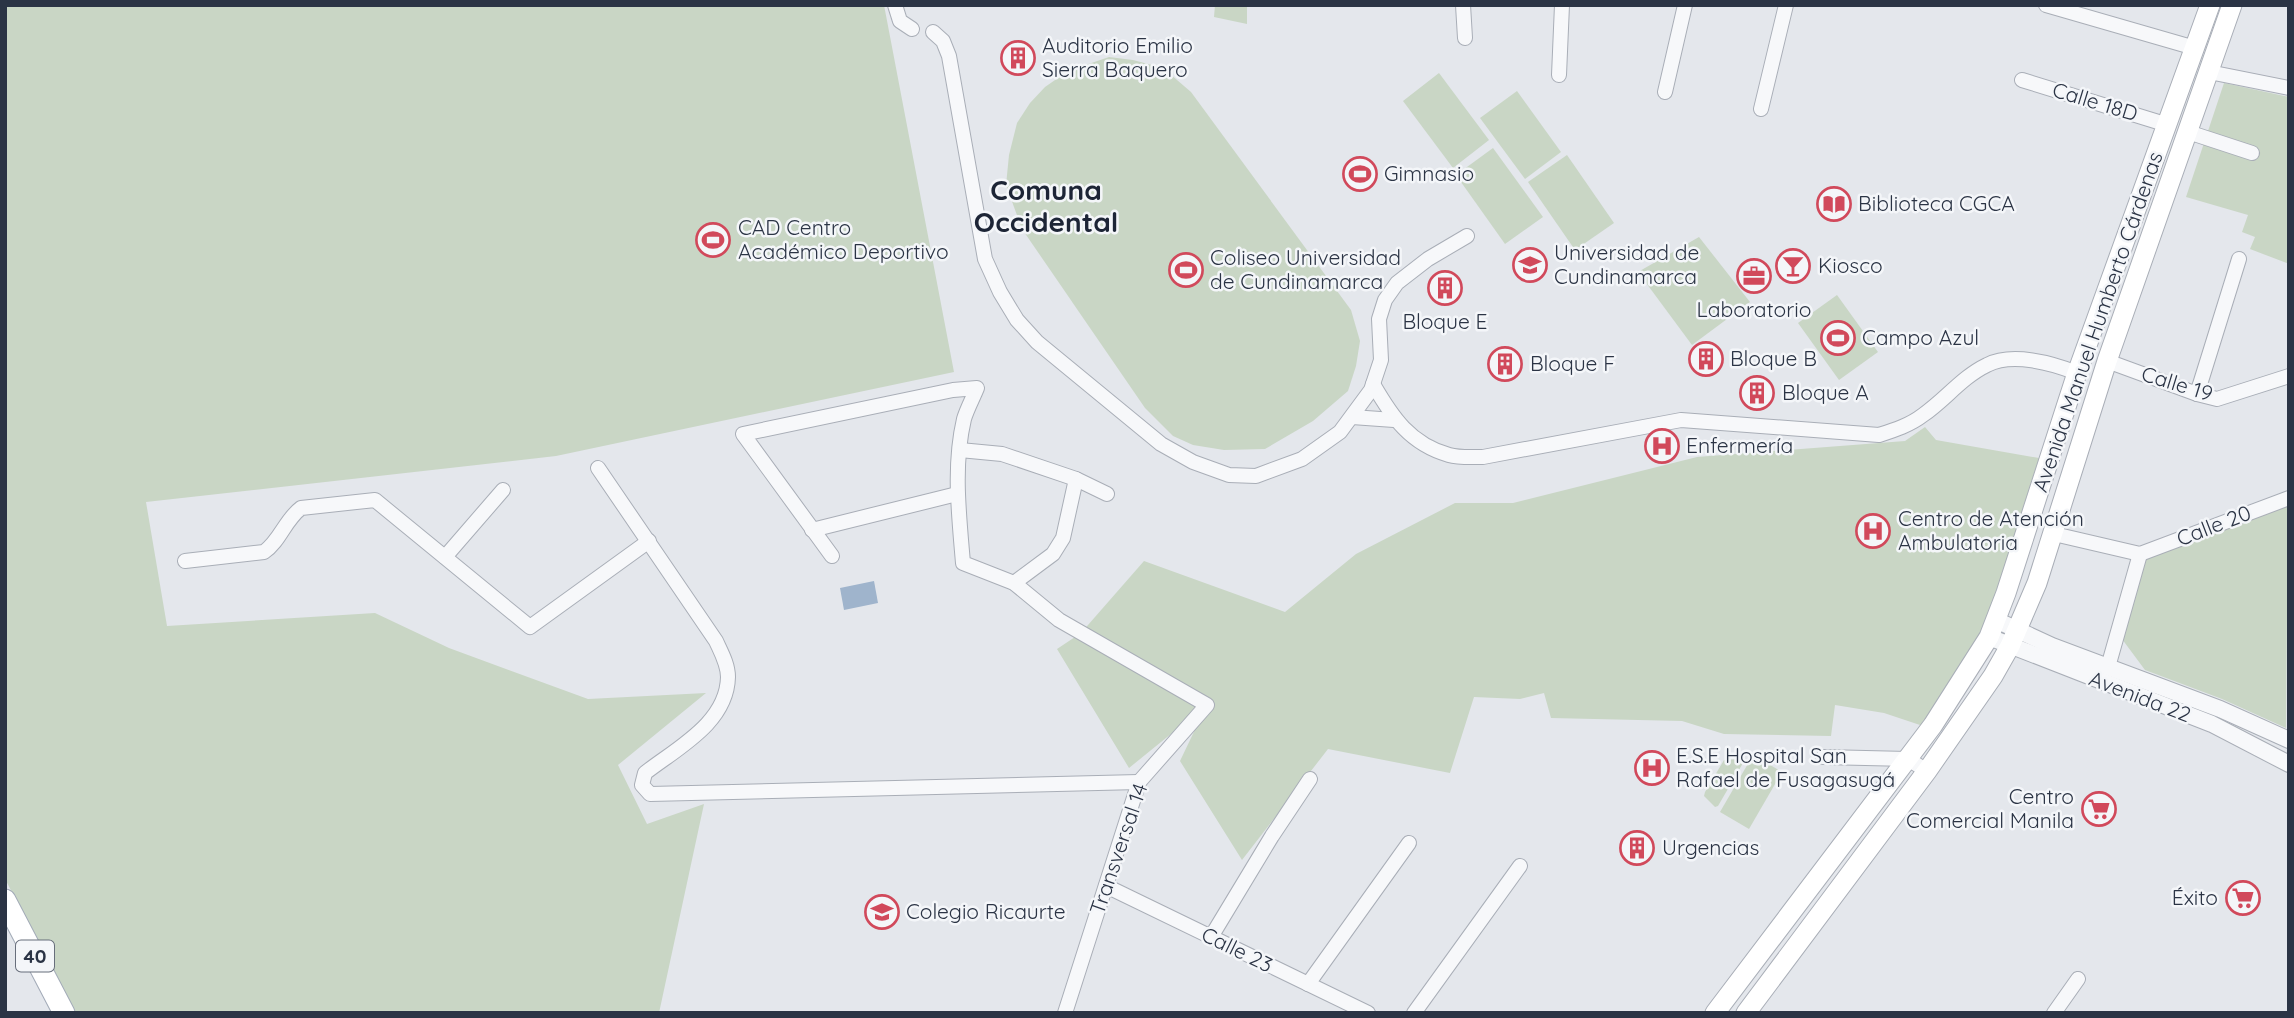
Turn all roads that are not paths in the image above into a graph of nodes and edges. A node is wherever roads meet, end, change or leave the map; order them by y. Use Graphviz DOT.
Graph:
graph roads {
  1 [pos="895,5"];
  2 [pos="1463,5"];
  3 [pos="1562,5"];
  4 [pos="1685,5"];
  5 [pos="1786,5"];
  6 [pos="2046,5"];
  7 [pos="2210,5"];
  8 [pos="2232,5"];
  9 [pos="912,29"];
  10 [pos="933,32"];
  11 [pos="1465,38"];
  12 [pos="2195,48"];
  13 [pos="2209,72"];
  14 [pos="1559,75"];
  15 [pos="2022,80"];
  16 [pos="2289,88"];
  17 [pos="1665,92"];
  18 [pos="1761,108"];
  19 [pos="2168,125"];
  20 [pos="2188,132"];
  21 [pos="2252,153"];
  22 [pos="1467,236"];
  23 [pos="2239,259"];
  24 [pos="2106,361"];
  25 [pos="2077,373"];
  26 [pos="2289,376"];
  27 [pos="1373,384"];
  28 [pos="2197,394"];
  29 [pos="1352,416"];
  30 [pos="1394,420"];
  31 [pos="960,450"];
  32 [pos="598,468"];
  33 [pos="1076,479"];
  34 [pos="503,490"];
  35 [pos="957,494"];
  36 [pos="1107,494"];
  37 [pos="2289,498"];
  38 [pos="813,530"];
  39 [pos="2054,534"];
  40 [pos="649,541"];
  41 [pos="2140,554"];
  42 [pos="832,556"];
  43 [pos="445,557"];
  44 [pos="185,561"];
  45 [pos="1014,583"];
  46 [pos="1992,628"];
  47 [pos="2014,638"];
  48 [pos="2108,667"];
  49 [pos="2289,740"];
  50 [pos="1823,757"];
  51 [pos="1908,759"];
  52 [pos="2289,764"];
  53 [pos="1927,771"];
  54 [pos="1310,779"];
  55 [pos="1139,782"];
  56 [pos="1409,843"];
  57 [pos="1520,866"];
  58 [pos="1106,886"];
  59 [pos="5,900"];
  60 [pos="1211,937"];
  61 [pos="2078,979"];
  62 [pos="1308,984"];
  63 [pos="64,1013"];
  64 [pos="1065,1013"];
  65 [pos="1368,1013"];
  66 [pos="1414,1013"];
  67 [pos="1715,1013"];
  68 [pos="1746,1013"];
  69 [pos="2054,1013"];
  1 -- 9 [label="street"];
  2 -- 11 [label="street"];
  3 -- 14 [label="street"];
  4 -- 17 [label="street"];
  5 -- 18 [label="street"];
  6 -- 12 [label="street"];
  7 -- 12 [label="main road, Avenida Manuel Humberto Cárdenas"];
  8 -- 13 [label="main road, Avenida Manuel Humberto Cárdenas"];
  10 -- 29 [label="street"];
  12 -- 19 [label="main road, Avenida Manuel Humberto Cárdenas"];
  13 -- 16 [label="street"];
  13 -- 20 [label="main road, Avenida Manuel Humberto Cárdenas"];
  15 -- 19 [label="street, Calle 18D"];
  19 -- 25 [label="main road, Avenida Manuel Humberto Cárdenas"];
  20 -- 21 [label="street"];
  20 -- 24 [label="main road, Avenida Manuel Humberto Cárdenas"];
  22 -- 27 [label="street"];
  23 -- 28 [label="street"];
  24 -- 28 [label="street, Calle 19"];
  24 -- 39 [label="main road, Avenida Manuel Humberto Cárdenas"];
  25 -- 30 [label="street"];
  25 -- 46 [label="main road, Avenida Manuel Humberto Cárdenas"];
  26 -- 28 [label="street, Calle 19"];
  27 -- 29 [label="street"];
  27 -- 30 [label="street"];
  29 -- 30 [label="street"];
  31 -- 33 [label="street"];
  31 -- 35 [label="street"];
  31 -- 38 [label="street"];
  32 -- 40 [label="street"];
  33 -- 36 [label="street"];
  33 -- 45 [label="street"];
  34 -- 43 [label="street"];
  35 -- 38 [label="street"];
  35 -- 45 [label="street"];
  37 -- 41 [label="street, Calle 20"];
  38 -- 42 [label="street"];
  39 -- 41 [label="street"];
  39 -- 47 [label="main road, Avenida Manuel Humberto Cárdenas"];
  40 -- 43 [label="street"];
  40 -- 55 [label="street"];
  41 -- 48 [label="street"];
  43 -- 44 [label="street"];
  45 -- 55 [label="street, Transversal 14"];
  46 -- 47 [label="street, Avenida 22"];
  46 -- 51 [label="main road, Avenida Manuel Humberto Cárdenas"];
  47 -- 48 [label="street, Avenida 22"];
  47 -- 52 [label="street, Avenida 22"];
  47 -- 53 [label="main road, Avenida Manuel Humberto Cárdenas"];
  48 -- 49 [label="street, Avenida 22"];
  50 -- 51 [label="street"];
  51 -- 53 [label="street"];
  51 -- 67 [label="main road, Avenida Manuel Humberto Cárdenas"];
  53 -- 68 [label="main road, Avenida Manuel Humberto Cárdenas"];
  54 -- 60 [label="street"];
  55 -- 58 [label="street, Transversal 14"];
  56 -- 62 [label="street"];
  57 -- 66 [label="street"];
  58 -- 60 [label="street, Calle 23"];
  58 -- 64 [label="street, Transversal 14"];
  59 -- 63 [label="main road, 40"];
  60 -- 62 [label="street, Calle 23"];
  61 -- 69 [label="street"];
  62 -- 65 [label="street, Calle 23"];
}
